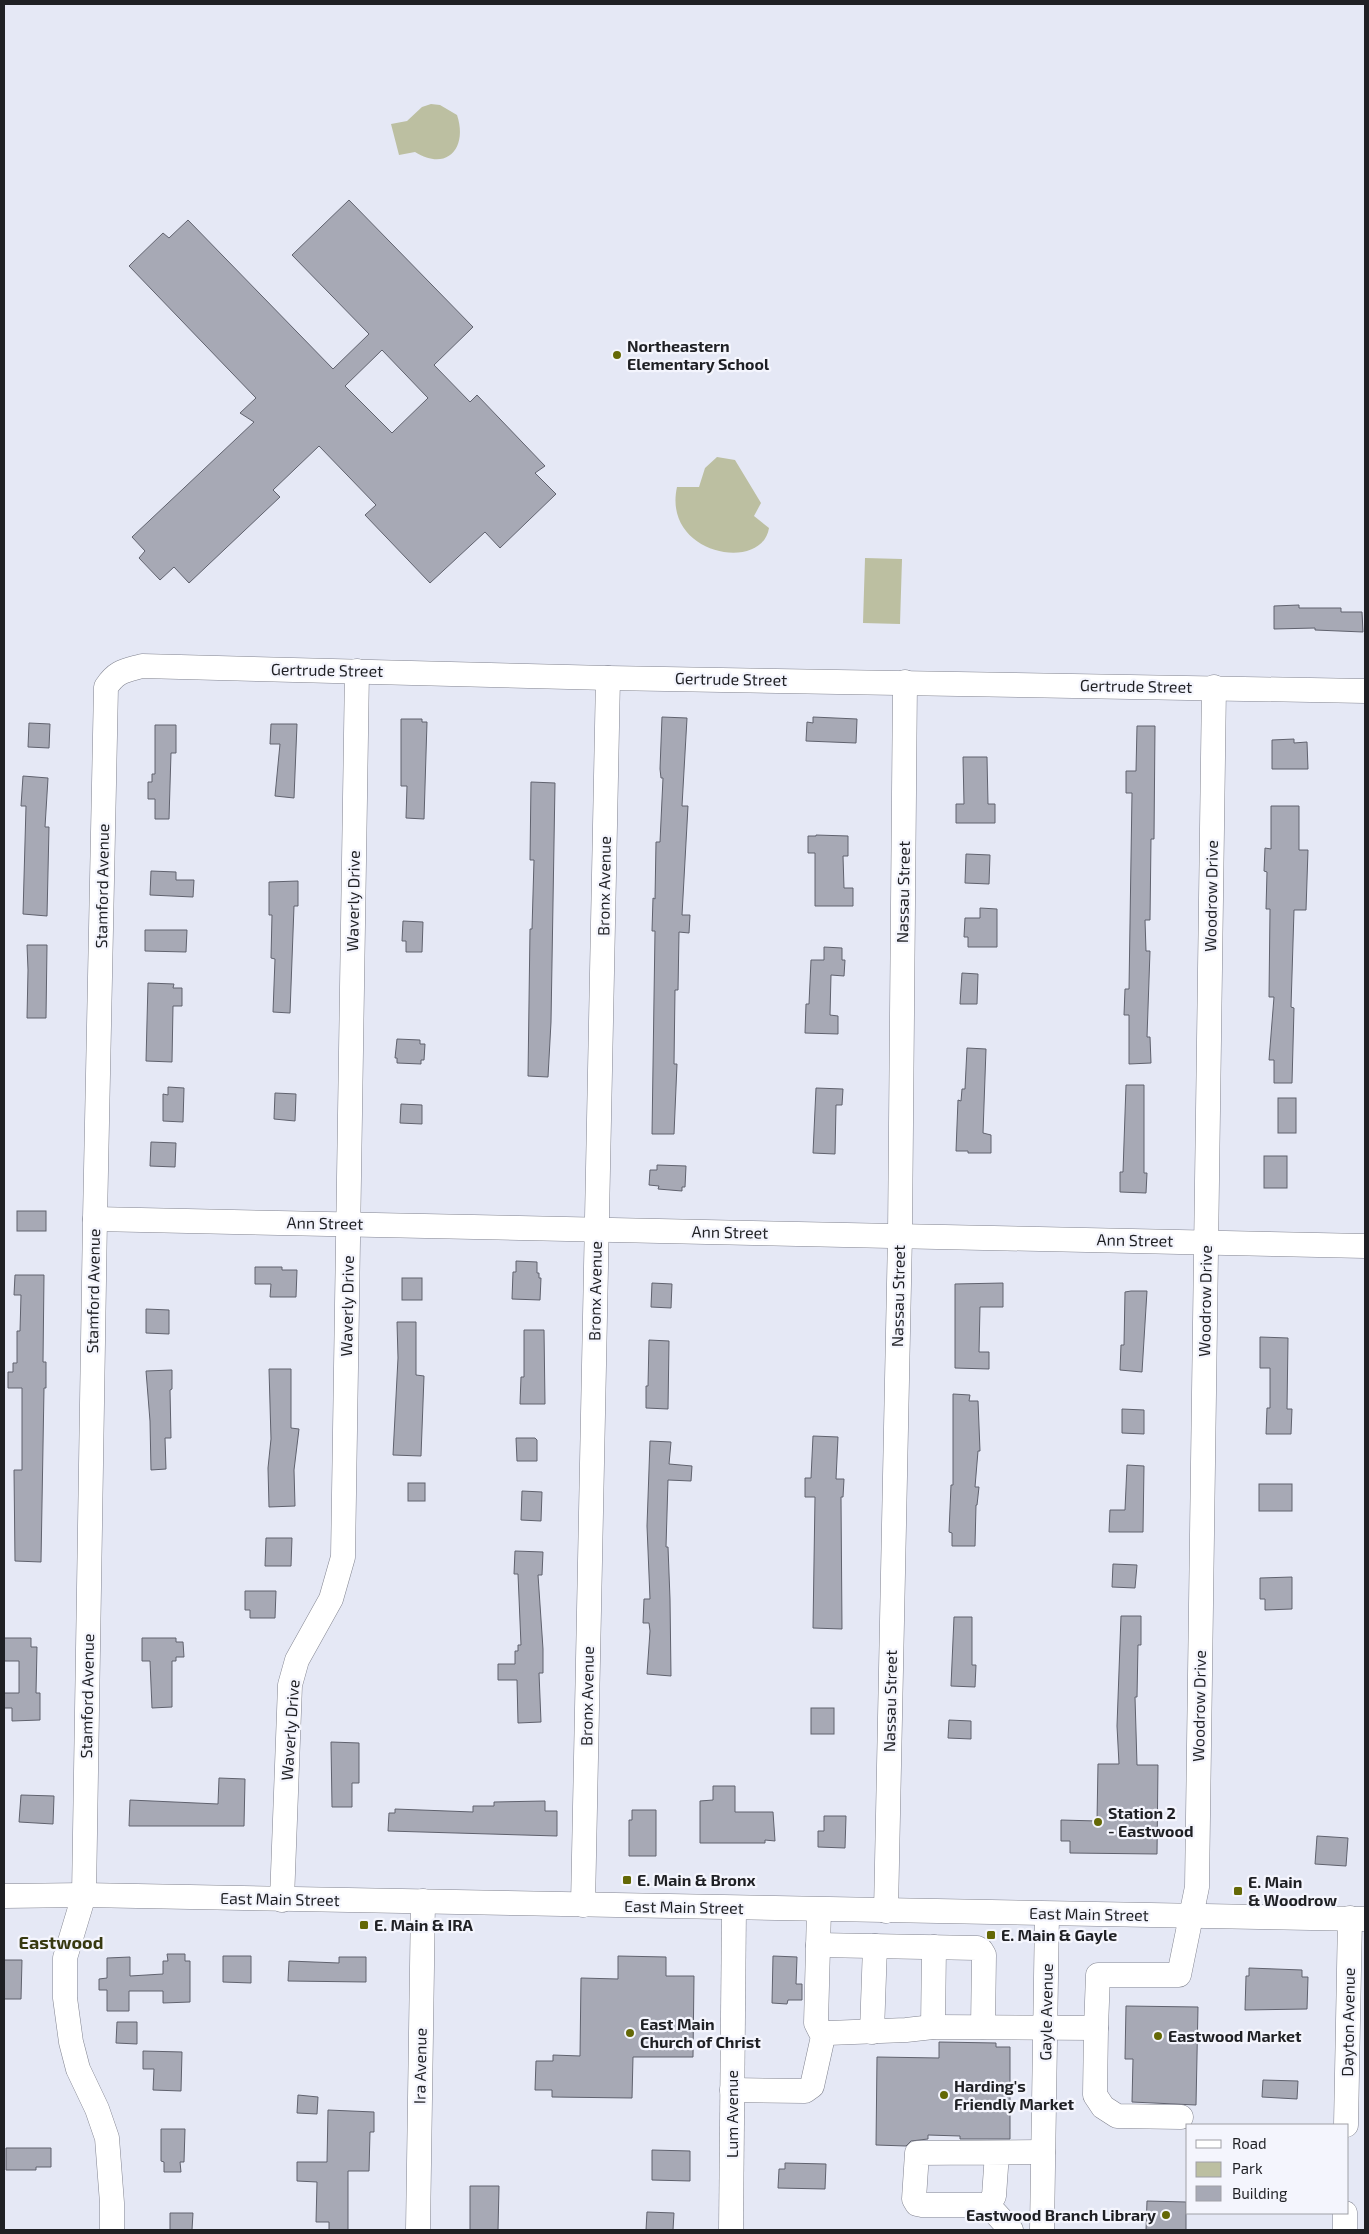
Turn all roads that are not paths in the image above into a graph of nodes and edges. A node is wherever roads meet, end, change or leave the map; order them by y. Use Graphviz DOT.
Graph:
graph roads {
  1 [pos="357,671"];
  2 [pos="608,678"];
  3 [pos="905,682"];
  4 [pos="1214,687"];
  5 [pos="106,688"];
  6 [pos="1365,691"];
  7 [pos="94,1219"];
  8 [pos="349,1224"];
  9 [pos="596,1229"];
  10 [pos="900,1235"];
  11 [pos="1206,1241"];
  12 [pos="1365,1246"];
  13 [pos="84,1895"];
  14 [pos="4,1896"];
  15 [pos="282,1900"];
  16 [pos="423,1901"];
  17 [pos="583,1905"];
  18 [pos="734,1908"];
  19 [pos="819,1910"];
  20 [pos="886,1911"];
  21 [pos="1048,1914"];
  22 [pos="1190,1915"];
  23 [pos="1358,1918"];
  24 [pos="818,1945"];
  25 [pos="875,1946"];
  26 [pos="934,1947"];
  27 [pos="1046,2026"];
  28 [pos="933,2027"];
  29 [pos="983,2027"];
  30 [pos="1096,2028"];
  31 [pos="824,2032"];
  32 [pos="872,2032"];
  33 [pos="732,2090"];
  34 [pos="1181,2117"];
  35 [pos="1346,2124"];
  36 [pos="1043,2152"];
  37 [pos="997,2153"];
  38 [pos="988,2206"];
  39 [pos="1345,2214"];
  40 [pos="112,2230"];
  41 [pos="418,2230"];
  42 [pos="731,2230"];
  43 [pos="1011,2230"];
  44 [pos="1042,2230"];
  45 [pos="1345,2230"];
  1 -- 2 [label="street, Gertrude Street"];
  1 -- 5 [label="street, Gertrude Street"];
  1 -- 8 [label="street, Waverly Drive"];
  2 -- 3 [label="street, Gertrude Street"];
  2 -- 9 [label="street, Bronx Avenue"];
  3 -- 4 [label="street, Gertrude Street"];
  3 -- 10 [label="street, Nassau Street"];
  4 -- 6 [label="street, Gertrude Street"];
  4 -- 11 [label="street, Woodrow Drive"];
  5 -- 7 [label="street, Stamford Avenue"];
  7 -- 8 [label="street, Ann Street"];
  7 -- 13 [label="street, Stamford Avenue"];
  8 -- 9 [label="street, Ann Street"];
  8 -- 15 [label="street, Waverly Drive"];
  9 -- 10 [label="street, Ann Street"];
  9 -- 17 [label="street, Bronx Avenue"];
  10 -- 11 [label="street, Ann Street"];
  10 -- 20 [label="street, Nassau Street"];
  11 -- 12 [label="street, Ann Street"];
  11 -- 22 [label="street, Woodrow Drive"];
  13 -- 14 [label="street, East Main Street"];
  13 -- 15 [label="street, East Main Street"];
  13 -- 40 [label="street, Stamford Avenue"];
  15 -- 16 [label="street, East Main Street"];
  16 -- 17 [label="street, East Main Street"];
  16 -- 41 [label="street, Ira Avenue"];
  17 -- 18 [label="street, East Main Street"];
  18 -- 19 [label="street, East Main Street"];
  18 -- 33 [label="street, Lum Avenue"];
  19 -- 20 [label="street, East Main Street"];
  19 -- 24 [label="street"];
  20 -- 21 [label="street, East Main Street"];
  21 -- 22 [label="street, East Main Street"];
  21 -- 27 [label="street, Gayle Avenue"];
  22 -- 23 [label="street, East Main Street"];
  22 -- 30 [label="street, Woodrow Drive"];
  23 -- 35 [label="street, Dayton Avenue"];
  24 -- 25 [label="street"];
  24 -- 31 [label="street"];
  25 -- 26 [label="street"];
  25 -- 32 [label="street"];
  26 -- 28 [label="street"];
  26 -- 29 [label="street"];
  27 -- 29 [label="street"];
  27 -- 30 [label="street"];
  27 -- 36 [label="street, Gayle Avenue"];
  28 -- 29 [label="street"];
  28 -- 32 [label="street"];
  30 -- 34 [label="street"];
  31 -- 32 [label="street"];
  31 -- 33 [label="street"];
  33 -- 42 [label="street, Lum Avenue"];
  36 -- 37 [label="street"];
  36 -- 44 [label="street, Gayle Avenue"];
  37 -- 38 [label="street"];
  37 -- 38 [label="street"];
  38 -- 43 [label="street"];
  39 -- 45 [label="street"];
}
